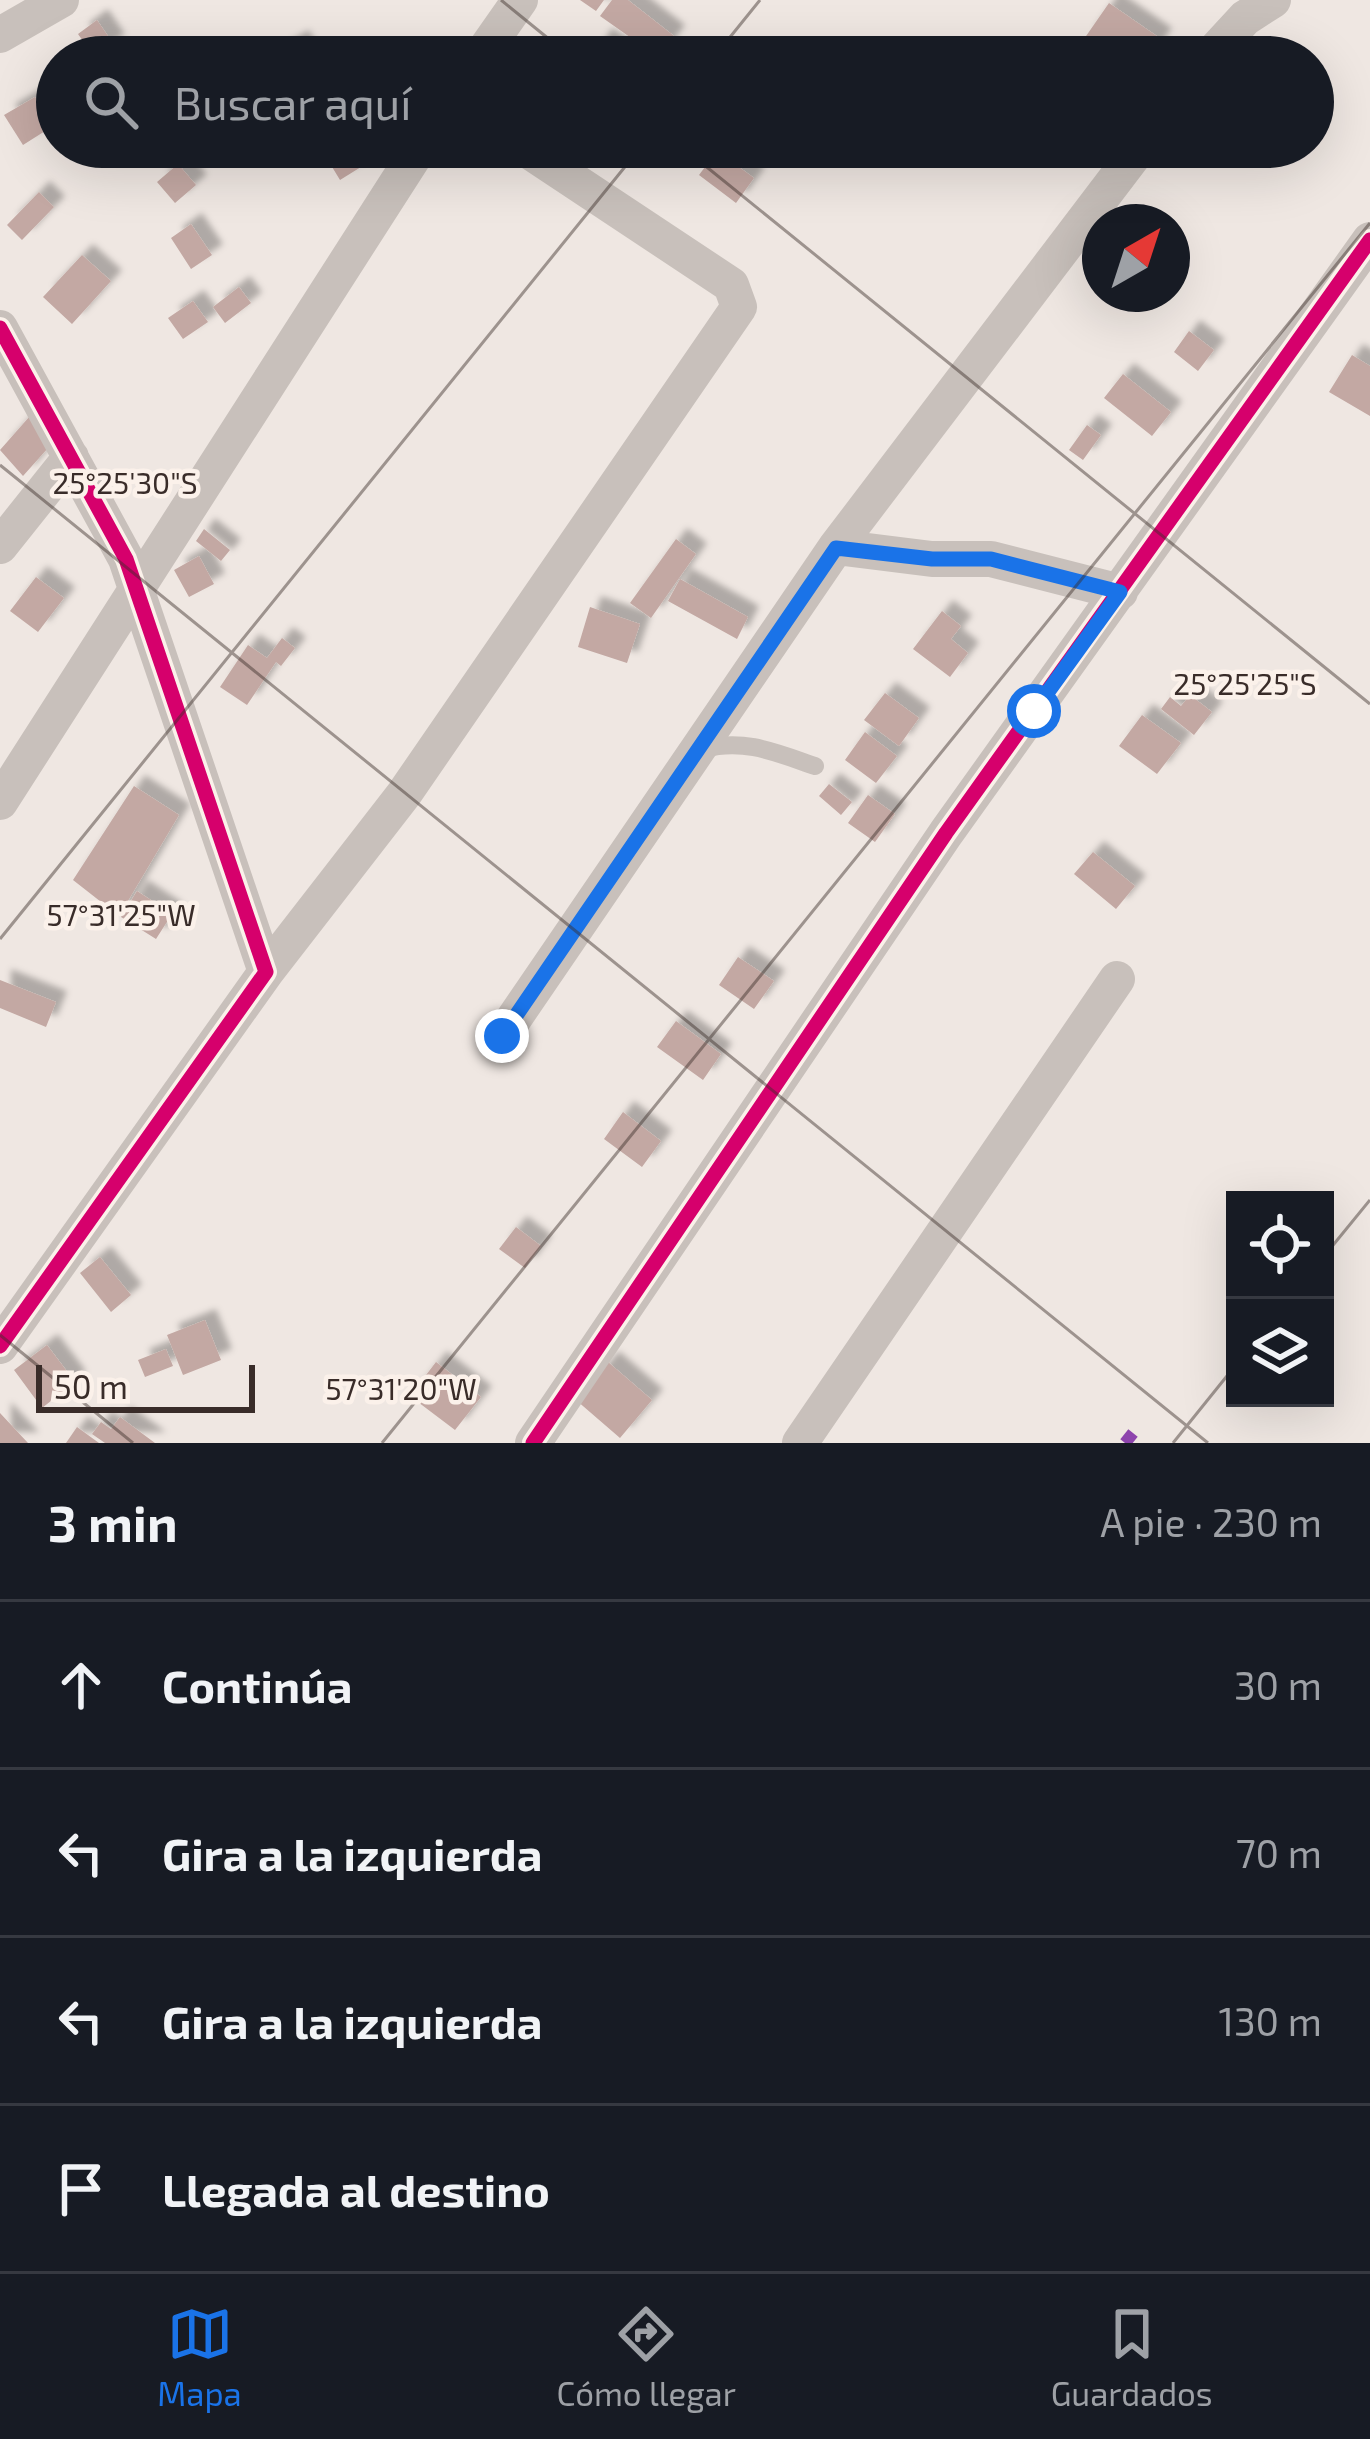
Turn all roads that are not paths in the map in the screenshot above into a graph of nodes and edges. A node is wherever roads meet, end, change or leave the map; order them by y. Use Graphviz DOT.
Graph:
graph roads {
  1 [pos="61,0"];
  2 [pos="520,0"];
  3 [pos="1273,0"];
  4 [pos="0,35"];
  5 [pos="495,36"];
  6 [pos="1228,36"];
  7 [pos="406,168"];
  8 [pos="555,168"];
  9 [pos="1124,168"];
  10 [pos="1370,240"];
  11 [pos="2,337"];
  12 [pos="71,457"];
  13 [pos="0,546"];
  14 [pos="836,548"];
  15 [pos="136,586"];
  16 [pos="1120,592"];
  17 [pos="697,751"];
  18 [pos="815,766"];
  19 [pos="0,802"];
  20 [pos="266,971"];
  21 [pos="1117,979"];
  22 [pos="502,1036"];
  23 [pos="0,1346"];
  24 [pos="532,1443"];
  25 [pos="800,1443"];
  1 -- 4 [label="street"];
  2 -- 5 [label="street"];
  3 -- 6 [label="street"];
  7 -- 15 [label="street"];
  8 -- 20 [label="street"];
  9 -- 14 [label="street"];
  10 -- 16 [label="street"];
  11 -- 12 [label="street"];
  12 -- 13 [label="street"];
  12 -- 15 [label="street"];
  14 -- 16 [label="street"];
  14 -- 17 [label="street"];
  15 -- 19 [label="street"];
  15 -- 20 [label="street"];
  16 -- 24 [label="street"];
  17 -- 18 [label="lane"];
  17 -- 22 [label="street"];
  20 -- 23 [label="street"];
  21 -- 25 [label="street"];
}
